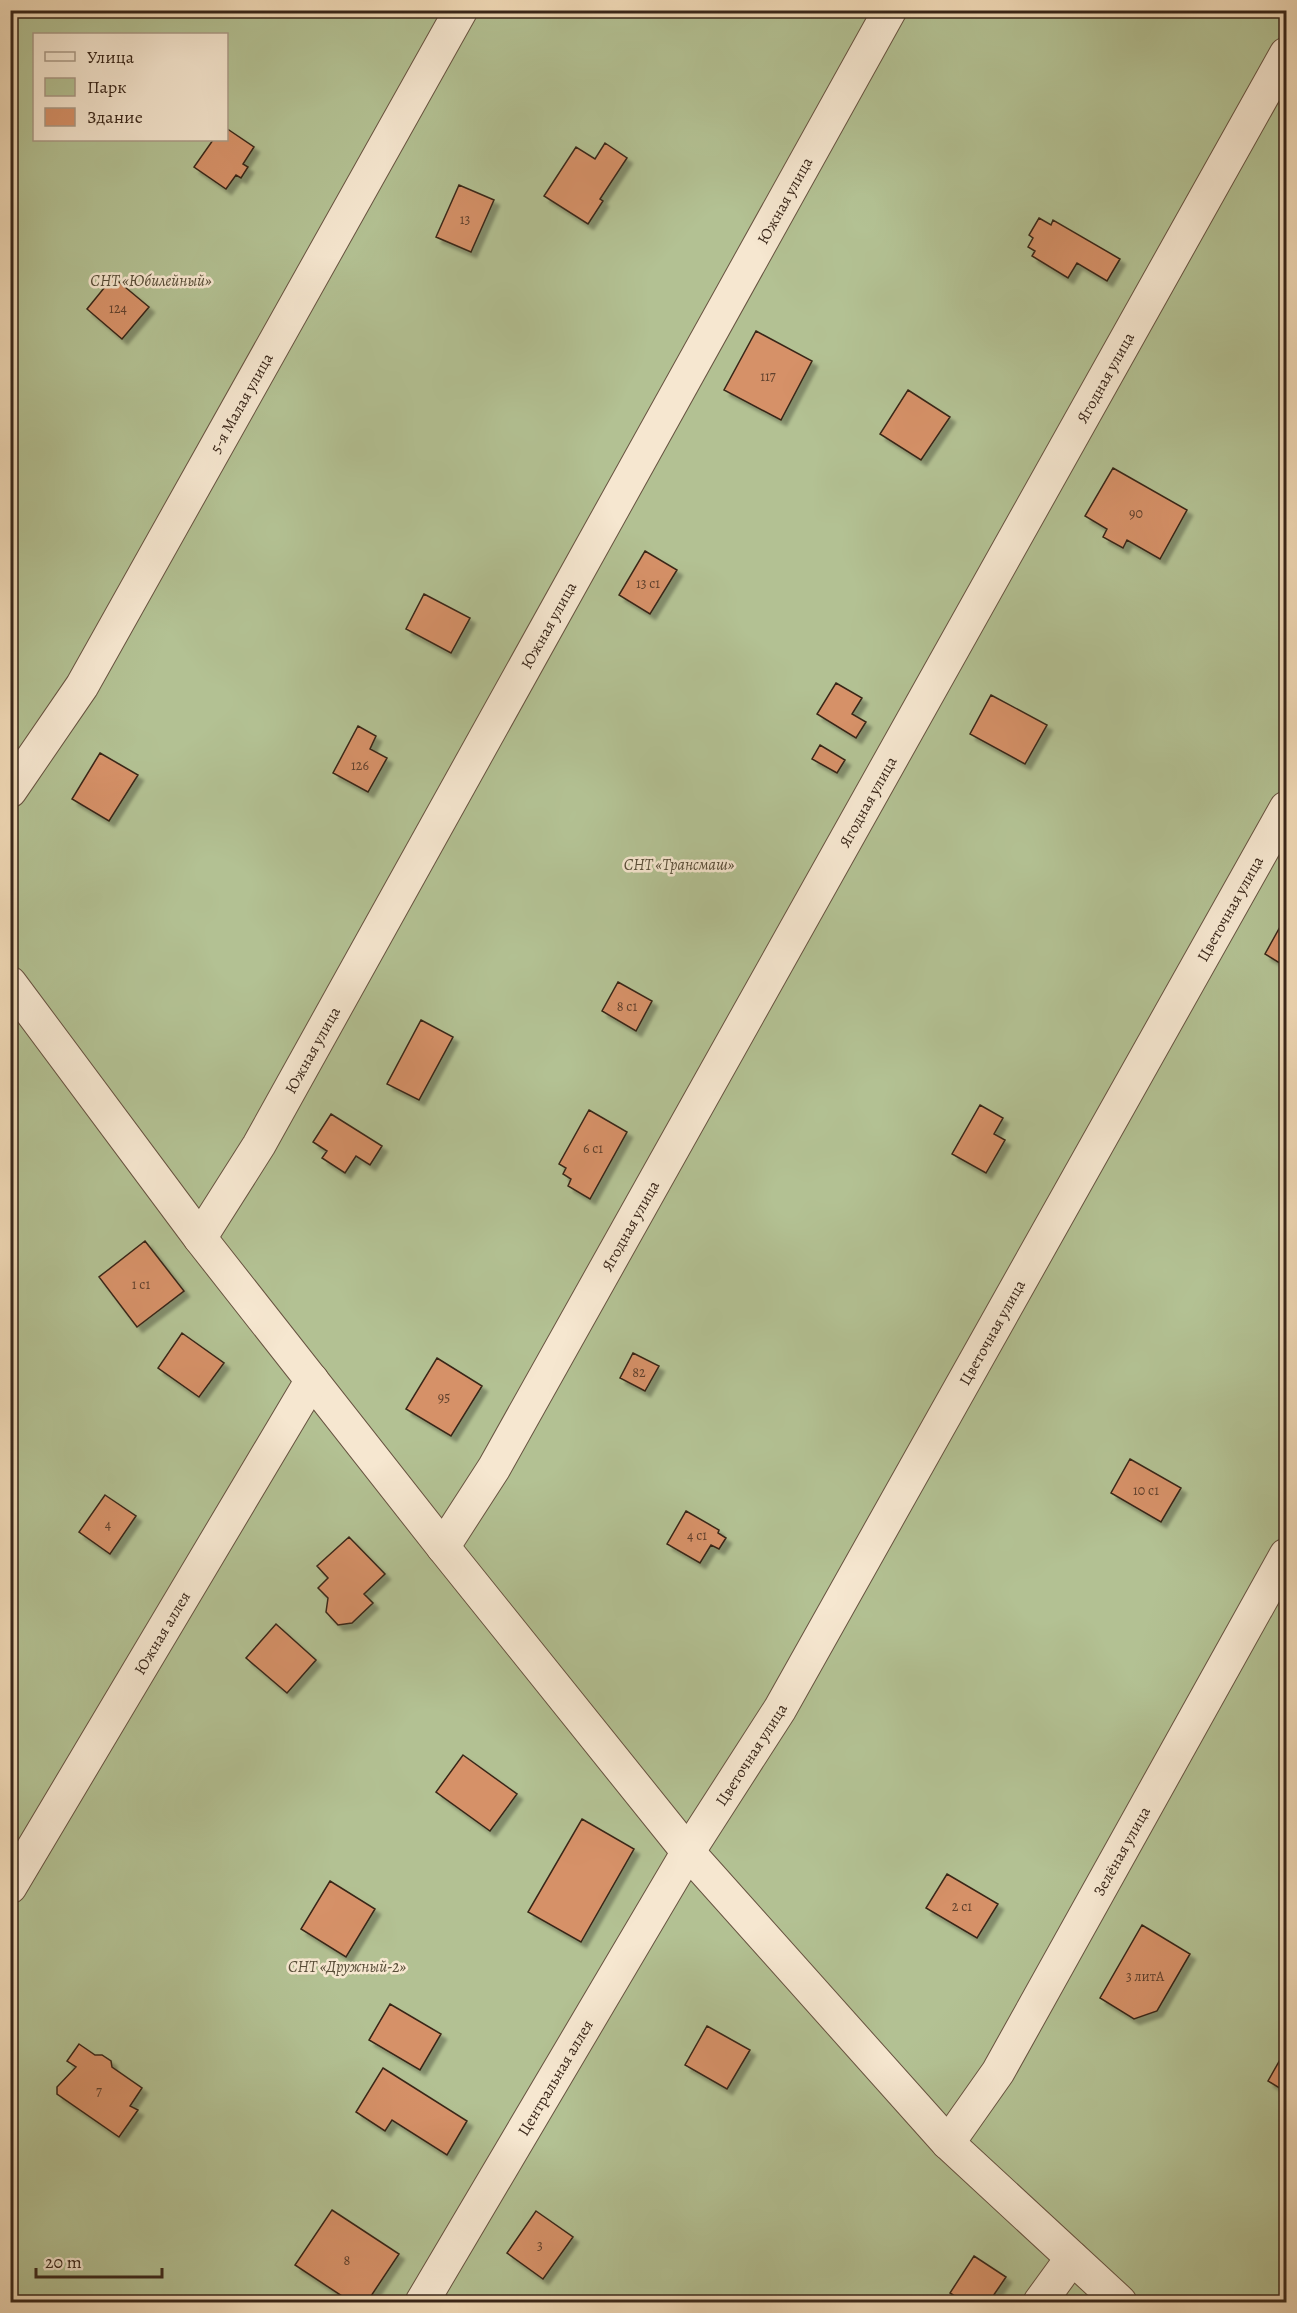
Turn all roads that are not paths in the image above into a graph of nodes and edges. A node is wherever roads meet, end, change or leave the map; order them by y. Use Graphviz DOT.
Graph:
graph roads {
  1 [pos="461,10"];
  2 [pos="890,10"];
  3 [pos="1287,54"];
  4 [pos="10,791"];
  5 [pos="1287,808"];
  6 [pos="10,983"];
  7 [pos="200,1238"];
  8 [pos="312,1380"];
  9 [pos="443,1547"];
  10 [pos="1287,1555"];
  11 [pos="688,1852"];
  12 [pos="10,1887"];
  13 [pos="948,2143"];
  14 [pos="1072,2258"];
  15 [pos="422,2302"];
  16 [pos="1040,2302"];
  17 [pos="1120,2302"];
  1 -- 4 [label="street, 5-я Малая улица"];
  2 -- 7 [label="street, Южная улица"];
  3 -- 9 [label="street, Ягодная улица"];
  5 -- 11 [label="street, Цветочная улица"];
  6 -- 7 [label="street"];
  7 -- 8 [label="street"];
  8 -- 9 [label="street"];
  8 -- 12 [label="street, Южная аллея"];
  9 -- 11 [label="street"];
  10 -- 13 [label="street, Зелёная улица"];
  11 -- 13 [label="street"];
  11 -- 15 [label="street, Центральная аллея"];
  13 -- 14 [label="street"];
  14 -- 16 [label="street"];
  14 -- 17 [label="street"];
}
